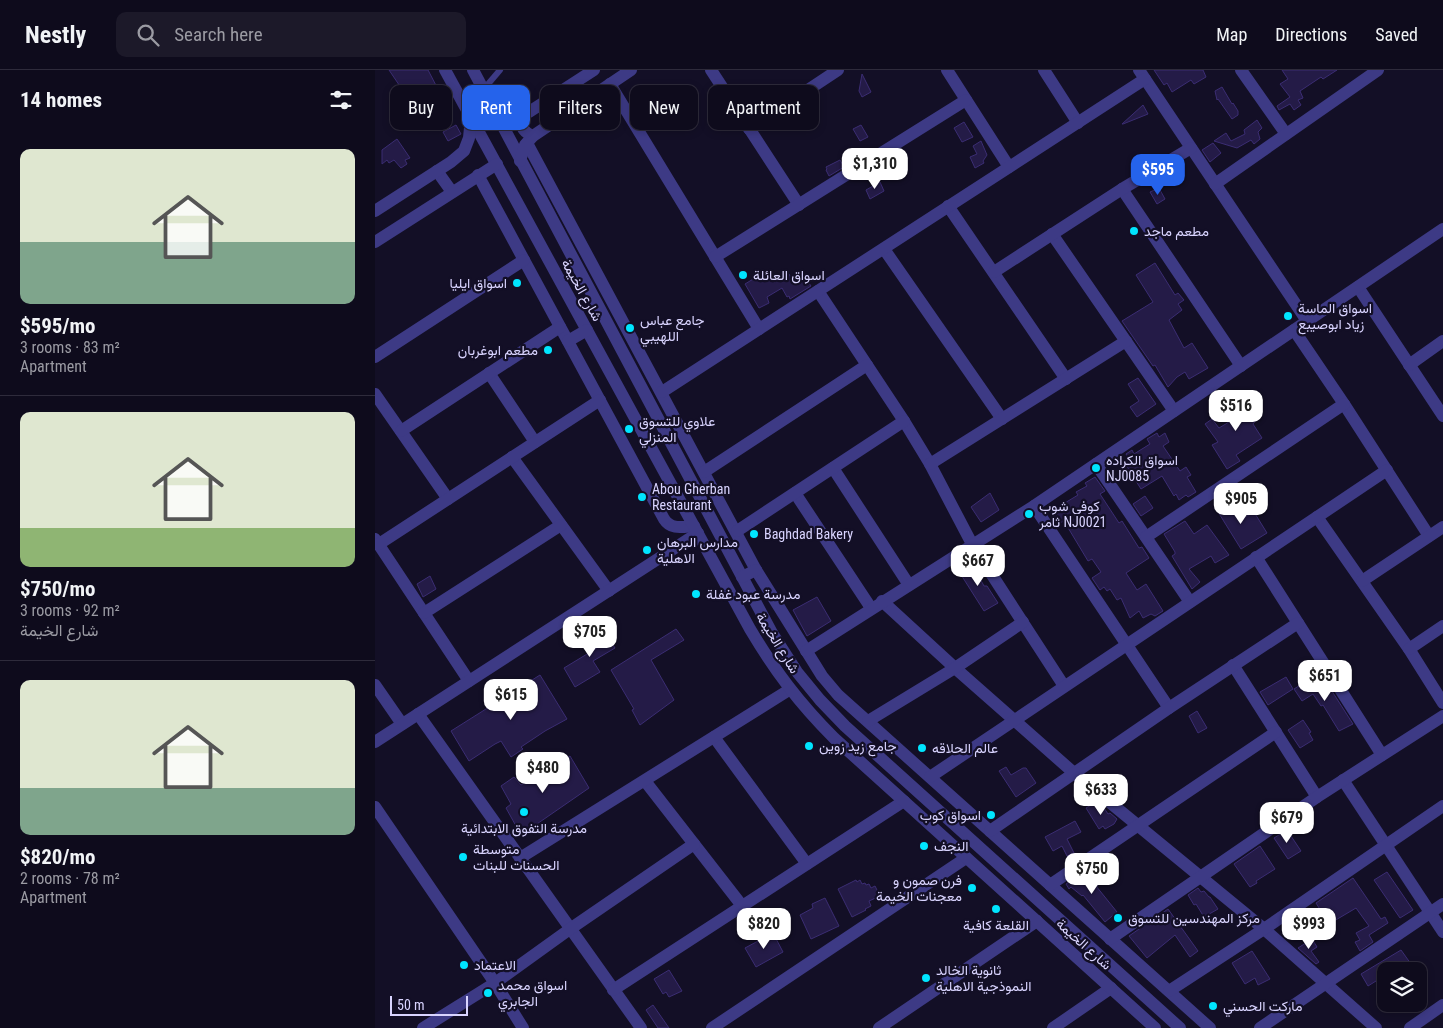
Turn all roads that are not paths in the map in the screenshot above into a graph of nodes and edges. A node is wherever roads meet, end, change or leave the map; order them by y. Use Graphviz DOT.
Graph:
graph roads {
  1 [pos="445,70"];
  2 [pos="473,70"];
  3 [pos="500,70"];
  4 [pos="594,70"];
  5 [pos="631,70"];
  6 [pos="711,70"];
  7 [pos="838,70"];
  8 [pos="947,70"];
  9 [pos="1044,70"];
  10 [pos="1241,70"];
  11 [pos="1378,70"];
  12 [pos="1142,75"];
  13 [pos="609,84"];
  14 [pos="481,85"];
  15 [pos="492,85"];
  16 [pos="721,85"];
  17 [pos="815,85"];
  18 [pos="967,100"];
  19 [pos="462,101"];
  20 [pos="530,111"];
  21 [pos="1078,123"];
  22 [pos="470,130"];
  23 [pos="478,130"];
  24 [pos="504,130"];
  25 [pos="524,130"];
  26 [pos="750,130"];
  27 [pos="1286,134"];
  28 [pos="530,139"];
  29 [pos="1191,148"];
  30 [pos="520,161"];
  31 [pos="497,164"];
  32 [pos="1009,167"];
  33 [pos="437,170"];
  34 [pos="478,175"];
  35 [pos="1215,184"];
  36 [pos="1123,189"];
  37 [pos="452,192"];
  38 [pos="799,205"];
  39 [pos="948,206"];
  40 [pos="375,211"];
  41 [pos="1443,229"];
  42 [pos="1052,234"];
  43 [pos="375,242"];
  44 [pos="883,249"];
  45 [pos="715,257"];
  46 [pos="524,260"];
  47 [pos="994,272"];
  48 [pos="1358,287"];
  49 [pos="818,291"];
  50 [pos="1307,321"];
  51 [pos="560,327"];
  52 [pos="587,330"];
  53 [pos="759,330"];
  54 [pos="1294,330"];
  55 [pos="568,341"];
  56 [pos="1127,341"];
  57 [pos="1443,341"];
  58 [pos="375,357"];
  59 [pos="1409,364"];
  60 [pos="867,365"];
  61 [pos="1241,366"];
  62 [pos="489,373"];
  63 [pos="1066,379"];
  64 [pos="662,392"];
  65 [pos="375,394"];
  66 [pos="600,400"];
  67 [pos="1344,404"];
  68 [pos="1173,411"];
  69 [pos="1443,416"];
  70 [pos="1002,419"];
  71 [pos="658,420"];
  72 [pos="904,421"];
  73 [pos="401,431"];
  74 [pos="643,433"];
  75 [pos="535,442"];
  76 [pos="512,457"];
  77 [pos="930,464"];
  78 [pos="1096,464"];
  79 [pos="833,468"];
  80 [pos="1387,470"];
  81 [pos="704,472"];
  82 [pos="795,493"];
  83 [pos="678,497"];
  84 [pos="700,497"];
  85 [pos="449,499"];
  86 [pos="1034,506"];
  87 [pos="1317,517"];
  88 [pos="561,525"];
  89 [pos="1443,527"];
  90 [pos="696,530"];
  91 [pos="737,532"];
  92 [pos="1429,536"];
  93 [pos="1146,537"];
  94 [pos="377,542"];
  95 [pos="972,544"];
  96 [pos="1256,557"];
  97 [pos="757,570"];
  98 [pos="742,577"];
  99 [pos="1362,581"];
  100 [pos="909,585"];
  101 [pos="609,591"];
  102 [pos="882,602"];
  103 [pos="1190,602"];
  104 [pos="871,608"];
  105 [pos="424,613"];
  106 [pos="1023,622"];
  107 [pos="1298,622"];
  108 [pos="1443,626"];
  109 [pos="1127,644"];
  110 [pos="1409,649"];
  111 [pos="806,651"];
  112 [pos="1233,664"];
  113 [pos="955,668"];
  114 [pos="469,681"];
  115 [pos="375,685"];
  116 [pos="1065,686"];
  117 [pos="789,690"];
  118 [pos="1443,703"];
  119 [pos="1169,708"];
  120 [pos="418,714"];
  121 [pos="1443,716"];
  122 [pos="1013,720"];
  123 [pos="868,721"];
  124 [pos="402,724"];
  125 [pos="1276,732"];
  126 [pos="714,737"];
  127 [pos="375,742"];
  128 [pos="1382,755"];
  129 [pos="1074,773"];
  130 [pos="929,777"];
  131 [pos="1343,780"];
  132 [pos="645,781"];
  133 [pos="1317,797"];
  134 [pos="904,801"];
  135 [pos="1443,806"];
  136 [pos="375,807"];
  137 [pos="1139,825"];
  138 [pos="990,831"];
  139 [pos="694,844"];
  140 [pos="1386,845"];
  141 [pos="520,858"];
  142 [pos="966,858"];
  143 [pos="807,864"];
  144 [pos="1200,877"];
  145 [pos="1050,885"];
  146 [pos="1443,904"];
  147 [pos="743,907"];
  148 [pos="1430,912"];
  149 [pos="1037,921"];
  150 [pos="570,929"];
  151 [pos="1264,929"];
  152 [pos="1443,932"];
  153 [pos="1110,939"];
  154 [pos="495,983"];
  155 [pos="1325,984"];
  156 [pos="1111,988"];
  157 [pos="613,990"];
  158 [pos="1169,991"];
  159 [pos="1127,1003"];
  160 [pos="1443,1006"];
  161 [pos="1161,1011"];
  162 [pos="423,1028"];
  163 [pos="523,1028"];
  164 [pos="641,1028"];
  165 [pos="712,1028"];
  166 [pos="879,1028"];
  167 [pos="1053,1028"];
  168 [pos="1155,1028"];
  169 [pos="1180,1028"];
  170 [pos="1210,1028"];
  171 [pos="1260,1028"];
  172 [pos="1376,1028"];
  173 [pos="1410,1028"];
  1 -- 19 [label="street, شارع الخيمة"];
  2 -- 14 [label="street, شارع الخيمة"];
  3 -- 15 [label="lane"];
  4 -- 20 [label="street"];
  5 -- 13 [label="street"];
  6 -- 16 [label="street"];
  7 -- 17 [label="street"];
  8 -- 18 [label="street"];
  9 -- 21 [label="street"];
  10 -- 27 [label="street"];
  11 -- 27 [label="street"];
  12 -- 21 [label="street"];
  12 -- 29 [label="street"];
  13 -- 28 [label="street"];
  13 -- 45 [label="street"];
  18 -- 32 [label="street"];
  18 -- 38 [label="street"];
  21 -- 32 [label="street"];
  22 -- 33 [label="street"];
  23 -- 31 [label="street, شارع الخيمة"];
  24 -- 30 [label="street, شارع الخيمة"];
  25 -- 28 [label="street"];
  26 -- 38 [label="street"];
  27 -- 35 [label="street"];
  28 -- 30 [label="street"];
  28 -- 64 [label="street"];
  29 -- 35 [label="street"];
  29 -- 36 [label="street"];
  30 -- 71 [label="street, شارع الخيمة"];
  31 -- 34 [label="street"];
  31 -- 52 [label="street, شارع الخيمة"];
  32 -- 39 [label="street"];
  33 -- 37 [label="street"];
  33 -- 40 [label="street"];
  34 -- 37 [label="street"];
  34 -- 46 [label="street"];
  35 -- 50 [label="street"];
  36 -- 42 [label="street"];
  36 -- 61 [label="street"];
  37 -- 43 [label="street"];
  38 -- 45 [label="street"];
  39 -- 44 [label="street"];
  39 -- 47 [label="street"];
  41 -- 48 [label="street"];
  42 -- 47 [label="street"];
  42 -- 56 [label="street"];
  44 -- 49 [label="street"];
  44 -- 70 [label="street"];
  45 -- 53 [label="street"];
  46 -- 51 [label="street"];
  46 -- 58 [label="street"];
  47 -- 63 [label="street"];
  48 -- 50 [label="street"];
  48 -- 59 [label="street"];
  49 -- 53 [label="street"];
  49 -- 60 [label="street"];
  50 -- 54 [label="street"];
  51 -- 55 [label="street"];
  51 -- 62 [label="street"];
  52 -- 55 [label="street"];
  52 -- 74 [label="street, شارع الخيمة"];
  53 -- 64 [label="street"];
  54 -- 61 [label="street"];
  54 -- 67 [label="street"];
  55 -- 66 [label="street"];
  56 -- 63 [label="street"];
  56 -- 68 [label="street"];
  57 -- 59 [label="street"];
  59 -- 69 [label="street"];
  60 -- 72 [label="street"];
  60 -- 81 [label="street"];
  61 -- 68 [label="street"];
  62 -- 73 [label="street"];
  62 -- 75 [label="street"];
  63 -- 70 [label="street"];
  64 -- 81 [label="street"];
  65 -- 73 [label="street"];
  66 -- 75 [label="street"];
  66 -- 90 [label="street"];
  67 -- 80 [label="street"];
  67 -- 93 [label="street"];
  68 -- 78 [label="street"];
  70 -- 77 [label="street"];
  71 -- 74 [label="street"];
  71 -- 84 [label="street, شارع الخيمة"];
  72 -- 77 [label="street"];
  72 -- 79 [label="street"];
  73 -- 85 [label="street"];
  74 -- 83 [label="street, شارع الخيمة"];
  75 -- 76 [label="street"];
  76 -- 85 [label="street"];
  76 -- 88 [label="street"];
  77 -- 95 [label="street"];
  78 -- 86 [label="street"];
  78 -- 93 [label="street"];
  79 -- 82 [label="street"];
  79 -- 100 [label="street"];
  80 -- 87 [label="street"];
  80 -- 92 [label="street"];
  81 -- 91 [label="street"];
  82 -- 91 [label="street"];
  82 -- 104 [label="street"];
  83 -- 84 [label="street"];
  83 -- 90 [label="street, شارع الخيمة"];
  84 -- 98 [label="street, شارع الخيمة"];
  85 -- 94 [label="street"];
  86 -- 95 [label="street"];
  86 -- 109 [label="street"];
  87 -- 96 [label="street"];
  87 -- 99 [label="street"];
  88 -- 101 [label="street"];
  88 -- 105 [label="street"];
  89 -- 92 [label="street"];
  90 -- 101 [label="street"];
  90 -- 117 [label="street, شارع الخيمة"];
  91 -- 97 [label="street"];
  92 -- 99 [label="street"];
  93 -- 103 [label="street"];
  94 -- 105 [label="street"];
  95 -- 100 [label="street"];
  95 -- 106 [label="street"];
  96 -- 103 [label="street"];
  96 -- 107 [label="street"];
  97 -- 98 [label="street"];
  97 -- 111 [label="street"];
  98 -- 161 [label="street, شارع الخيمة"];
  99 -- 110 [label="street"];
  100 -- 102 [label="street"];
  101 -- 114 [label="street"];
  102 -- 104 [label="street"];
  102 -- 113 [label="street"];
  103 -- 109 [label="street"];
  104 -- 111 [label="street"];
  105 -- 114 [label="street"];
  106 -- 113 [label="street"];
  106 -- 116 [label="street"];
  107 -- 112 [label="street"];
  107 -- 128 [label="street"];
  108 -- 110 [label="street"];
  109 -- 116 [label="street"];
  109 -- 119 [label="street"];
  110 -- 118 [label="street"];
  111 -- 123 [label="street"];
  112 -- 119 [label="street"];
  112 -- 125 [label="street"];
  113 -- 122 [label="street"];
  113 -- 123 [label="street"];
  114 -- 120 [label="street"];
  115 -- 124 [label="street"];
  116 -- 122 [label="street"];
  117 -- 126 [label="street"];
  117 -- 134 [label="street, شارع الخيمة"];
  119 -- 129 [label="street"];
  120 -- 124 [label="street"];
  120 -- 141 [label="street"];
  121 -- 128 [label="street"];
  122 -- 129 [label="street"];
  122 -- 130 [label="street"];
  123 -- 130 [label="street"];
  124 -- 127 [label="street"];
  125 -- 133 [label="street"];
  125 -- 137 [label="street"];
  126 -- 132 [label="street"];
  126 -- 143 [label="street"];
  128 -- 131 [label="street"];
  129 -- 137 [label="street"];
  129 -- 138 [label="street"];
  130 -- 138 [label="street"];
  131 -- 133 [label="street"];
  131 -- 140 [label="street"];
  132 -- 139 [label="street"];
  132 -- 141 [label="street"];
  133 -- 144 [label="street"];
  134 -- 142 [label="street, شارع الخيمة"];
  134 -- 143 [label="street"];
  135 -- 140 [label="street"];
  136 -- 154 [label="street"];
  137 -- 144 [label="street"];
  137 -- 145 [label="street"];
  138 -- 145 [label="street"];
  139 -- 147 [label="street"];
  139 -- 150 [label="street"];
  140 -- 148 [label="street"];
  140 -- 151 [label="street"];
  141 -- 150 [label="street"];
  142 -- 149 [label="street, شارع الخيمة"];
  142 -- 165 [label="street"];
  143 -- 147 [label="street"];
  144 -- 151 [label="street"];
  144 -- 153 [label="street"];
  145 -- 153 [label="street"];
  146 -- 148 [label="street"];
  147 -- 157 [label="street"];
  148 -- 152 [label="street"];
  148 -- 155 [label="street"];
  149 -- 156 [label="street, شارع الخيمة"];
  149 -- 166 [label="street"];
  150 -- 154 [label="street"];
  150 -- 157 [label="street"];
  151 -- 155 [label="street"];
  151 -- 158 [label="street"];
  153 -- 158 [label="street"];
  154 -- 162 [label="street"];
  154 -- 163 [label="street"];
  155 -- 171 [label="street"];
  155 -- 172 [label="street"];
  156 -- 159 [label="street, شارع الخيمة"];
  156 -- 167 [label="street"];
  157 -- 164 [label="street"];
  158 -- 170 [label="street"];
  159 -- 161 [label="street"];
  159 -- 168 [label="street, شارع الخيمة"];
  160 -- 173 [label="street"];
  161 -- 169 [label="street, شارع الخيمة"];
}
